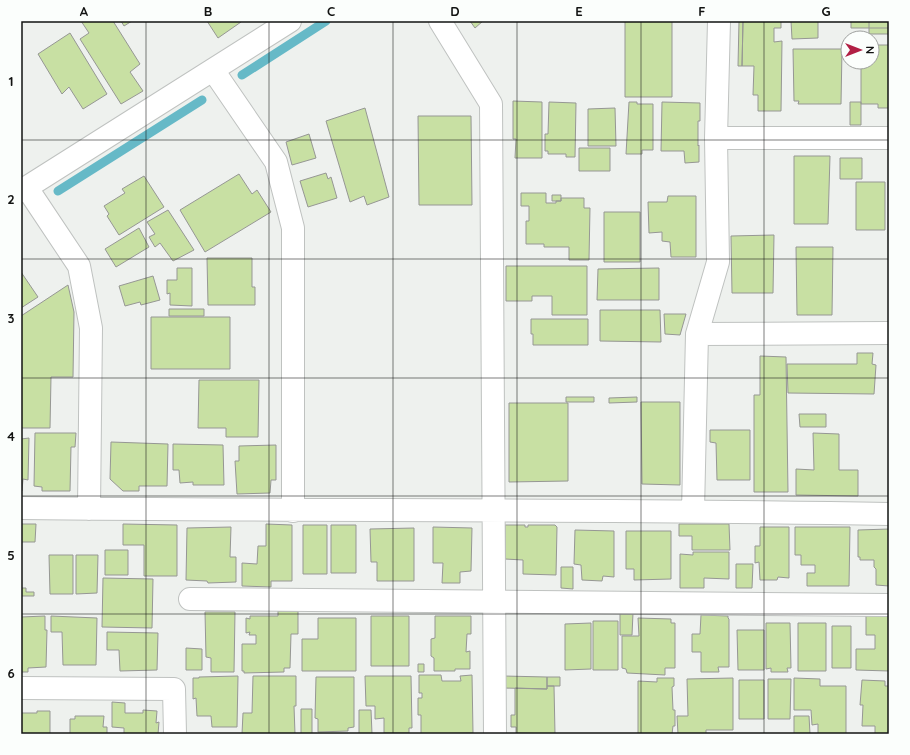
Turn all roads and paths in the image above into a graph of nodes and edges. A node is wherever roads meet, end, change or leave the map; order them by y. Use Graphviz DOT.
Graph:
graph roads {
  1 [pos="290,21"];
  2 [pos="440,21"];
  3 [pos="719,21"];
  4 [pos="213,70"];
  5 [pos="716,138"];
  6 [pos="889,138"];
  7 [pos="24,189"];
  8 [pos="697,334"];
  9 [pos="889,334"];
  10 [pos="21,508"];
  11 [pos="89,509"];
  12 [pos="493,510"];
  13 [pos="293,511"];
  14 [pos="693,511"];
  15 [pos="889,514"];
  16 [pos="190,599"];
  17 [pos="493,602"];
  18 [pos="889,605"];
  19 [pos="21,688"];
  20 [pos="175,734"];
  21 [pos="495,734"];
  1 -- 4 [label="street"];
  2 -- 12 [label="street"];
  3 -- 5 [label="street"];
  4 -- 7 [label="street"];
  4 -- 13 [label="street"];
  5 -- 6 [label="street"];
  5 -- 8 [label="street"];
  7 -- 11 [label="street"];
  8 -- 9 [label="street"];
  8 -- 14 [label="street"];
  10 -- 11 [label="street"];
  11 -- 13 [label="street"];
  12 -- 13 [label="street"];
  12 -- 14 [label="street"];
  12 -- 17 [label="street"];
  14 -- 15 [label="street"];
  16 -- 17 [label="street"];
  17 -- 18 [label="street"];
  17 -- 21 [label="street"];
  19 -- 20 [label="street"];
}
